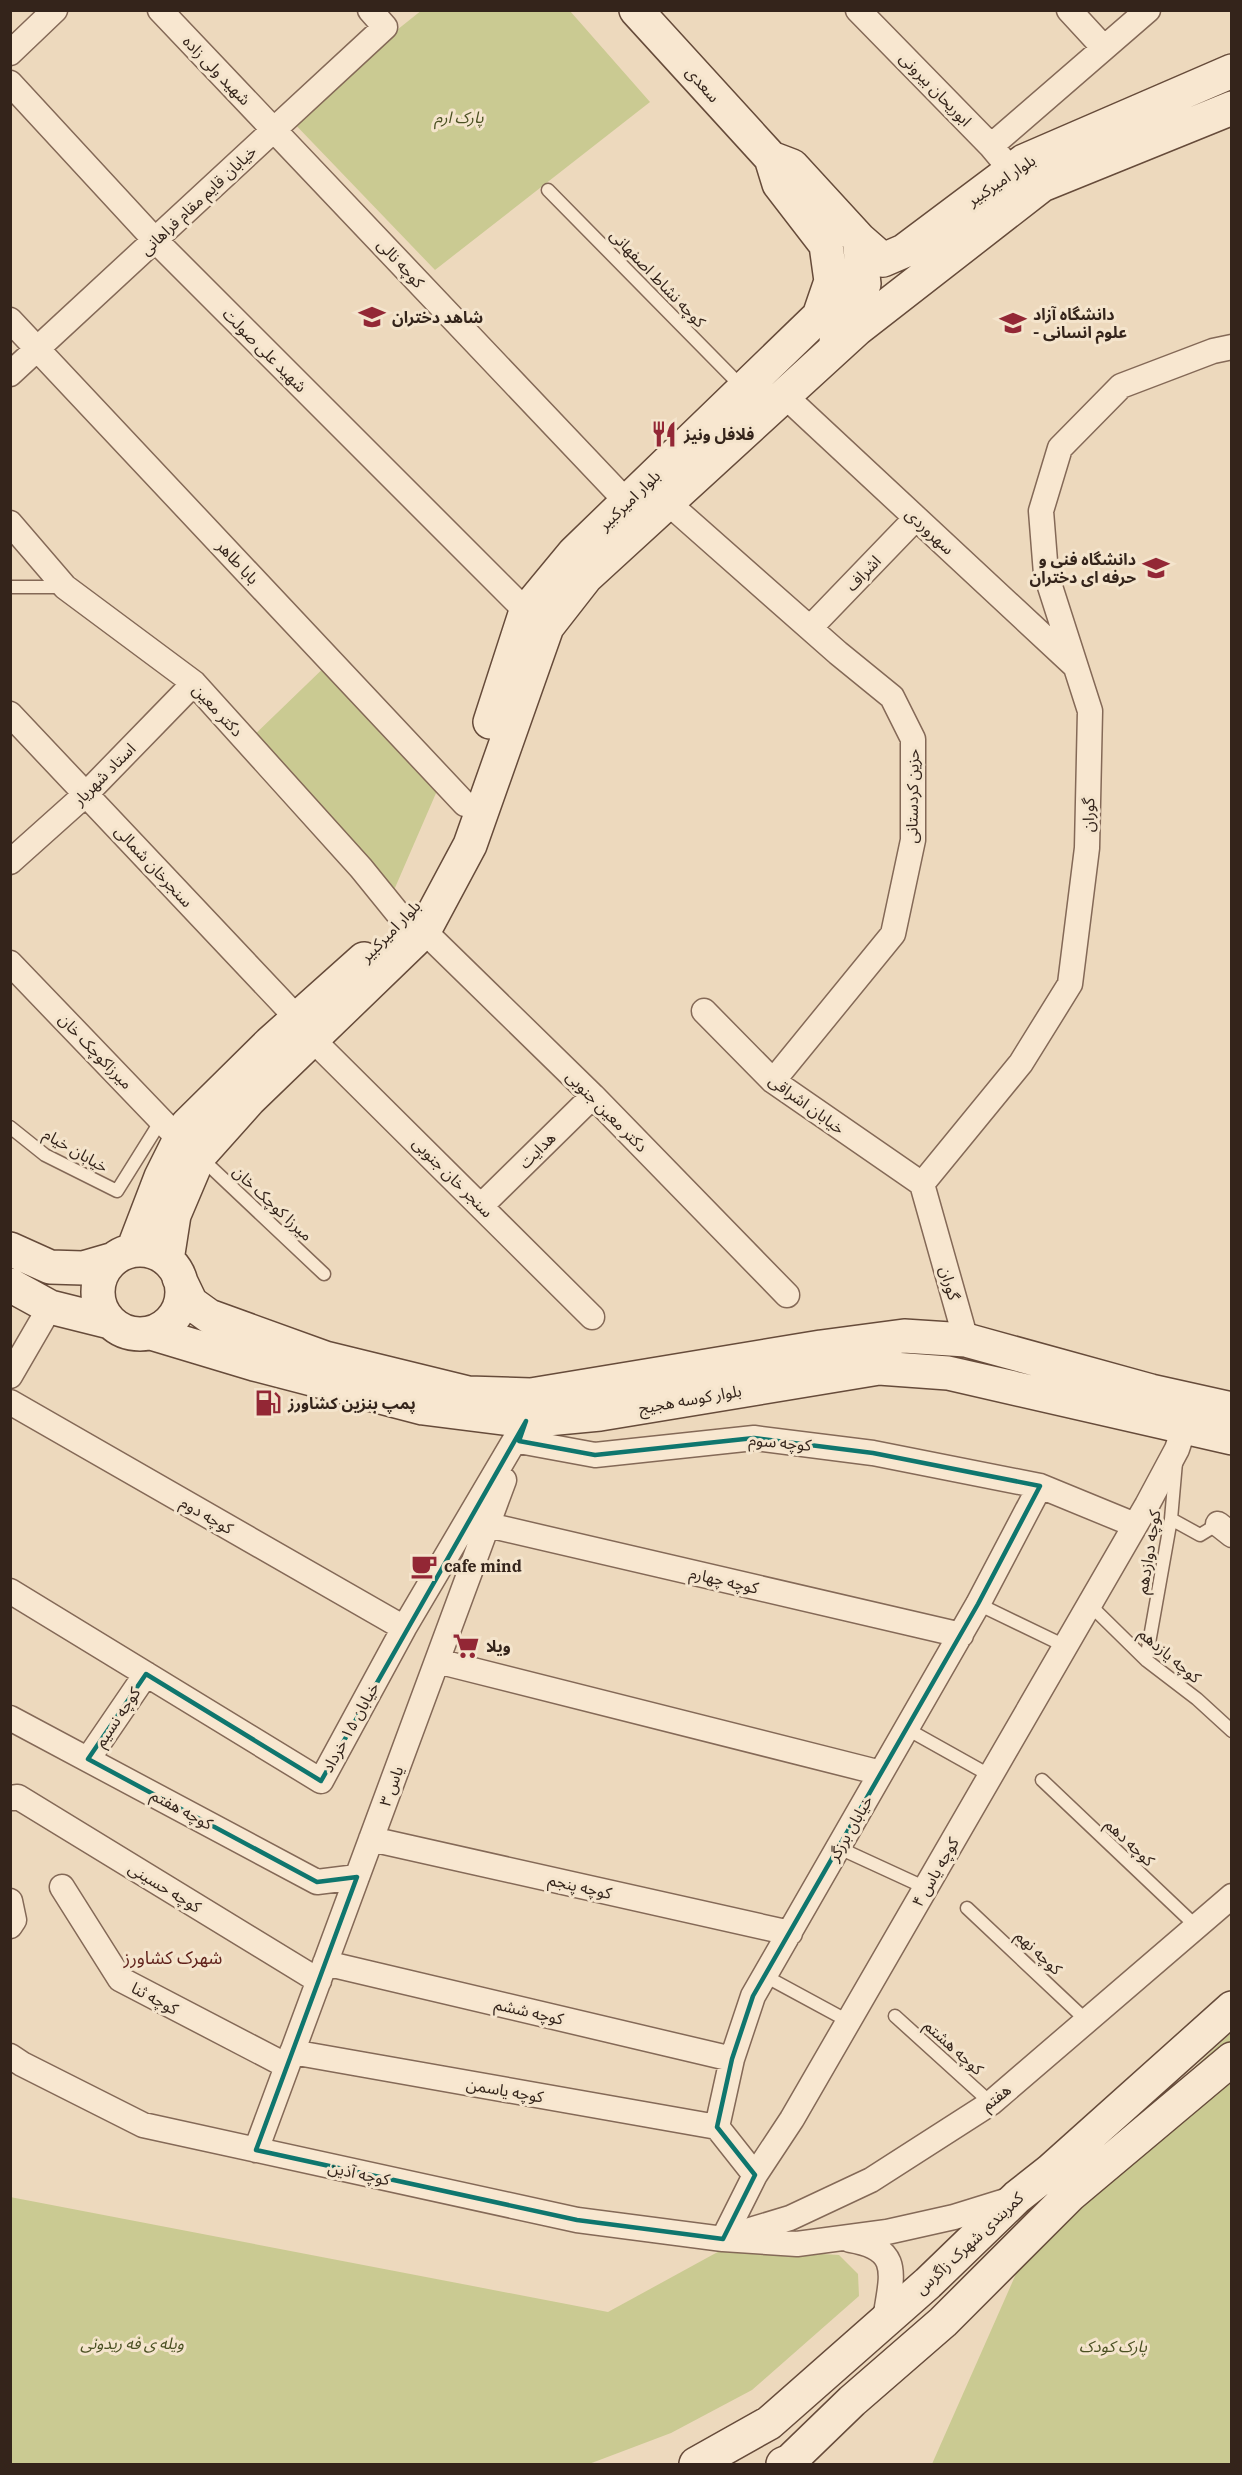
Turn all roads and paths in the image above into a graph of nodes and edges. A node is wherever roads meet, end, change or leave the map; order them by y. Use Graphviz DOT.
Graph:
graph roads {
  1 [pos="55,10"];
  2 [pos="160,10"];
  3 [pos="636,10"];
  4 [pos="858,10"];
  5 [pos="1069,10"];
  6 [pos="1148,10"];
  7 [pos="378,19"];
  8 [pos="1104,48"];
  9 [pos="10,53"];
  10 [pos="1232,71"];
  11 [pos="10,83"];
  12 [pos="1232,108"];
  13 [pos="275,129"];
  14 [pos="771,158"];
  15 [pos="1001,158"];
  16 [pos="548,190"];
  17 [pos="155,240"];
  18 [pos="859,240"];
  19 [pos="10,320"];
  20 [pos="1232,346"];
  21 [pos="38,349"];
  22 [pos="831,352"];
  23 [pos="10,374"];
  24 [pos="743,389"];
  25 [pos="784,395"];
  26 [pos="627,502"];
  27 [pos="667,502"];
  28 [pos="916,518"];
  29 [pos="10,523"];
  30 [pos="10,587"];
  31 [pos="65,587"];
  32 [pos="537,619"];
  33 [pos="810,628"];
  34 [pos="1076,667"];
  35 [pos="194,682"];
  36 [pos="10,714"];
  37 [pos="86,794"];
  38 [pos="465,804"];
  39 [pos="10,862"];
  40 [pos="414,926"];
  41 [pos="10,963"];
  42 [pos="704,1011"];
  43 [pos="305,1029"];
  44 [pos="773,1081"];
  45 [pos="592,1096"];
  46 [pos="10,1127"];
  47 [pos="180,1138"];
  48 [pos="922,1184"];
  49 [pos="482,1205"];
  50 [pos="10,1249"];
  51 [pos="123,1254"];
  52 [pos="173,1269"];
  53 [pos="324,1274"];
  54 [pos="10,1284"];
  55 [pos="787,1294"];
  56 [pos="50,1307"];
  57 [pos="592,1317"];
  58 [pos="110,1322"];
  59 [pos="151,1333"];
  60 [pos="966,1340"];
  61 [pos="10,1376"];
  62 [pos="960,1376"];
  63 [pos="10,1402"];
  64 [pos="1232,1409"];
  65 [pos="525,1419"];
  66 [pos="1181,1438"];
  67 [pos="1232,1438"];
  68 [pos="1040,1486"];
  69 [pos="1141,1515"];
  70 [pos="1171,1519"];
  71 [pos="488,1525"];
  72 [pos="1225,1530"];
  73 [pos="10,1591"];
  74 [pos="978,1604"];
  75 [pos="1089,1604"];
  76 [pos="404,1628"];
  77 [pos="961,1635"];
  78 [pos="1065,1646"];
  79 [pos="1146,1660"];
  80 [pos="437,1661"];
  81 [pos="146,1674"];
  82 [pos="10,1718"];
  83 [pos="907,1729"];
  84 [pos="1232,1731"];
  85 [pos="88,1759"];
  86 [pos="881,1773"];
  87 [pos="991,1776"];
  88 [pos="1042,1780"];
  89 [pos="10,1798"];
  90 [pos="371,1839"];
  91 [pos="838,1848"];
  92 [pos="357,1877"];
  93 [pos="62,1887"];
  94 [pos="926,1888"];
  95 [pos="1232,1896"];
  96 [pos="968,1908"];
  97 [pos="1197,1928"];
  98 [pos="790,1933"];
  99 [pos="322,1972"];
  100 [pos="765,1976"];
  101 [pos="1232,2008"];
  102 [pos="895,2016"];
  103 [pos="848,2021"];
  104 [pos="1087,2021"];
  105 [pos="10,2056"];
  106 [pos="732,2059"];
  107 [pos="1232,2059"];
  108 [pos="290,2060"];
  109 [pos="991,2103"];
  110 [pos="717,2127"];
  111 [pos="256,2150"];
  112 [pos="755,2175"];
  113 [pos="1017,2197"];
  114 [pos="723,2239"];
  115 [pos="844,2239"];
  116 [pos="885,2320"];
  117 [pos="696,2464"];
  118 [pos="783,2464"];
  1 -- 9 [label="street"];
  2 -- 13 [label="street, شهید ولی زاده"];
  3 -- 14 [label="street, سعدی"];
  4 -- 15 [label="street, ابوریحان بیرونی"];
  5 -- 8 [label="street"];
  6 -- 8 [label="street"];
  7 -- 13 [label="street, خیابان قایم مقام فراهانی"];
  8 -- 15 [label="street"];
  10 -- 15 [label="street, بلوار امیرکبیر"];
  11 -- 17 [label="street, شهید علی صولت"];
  12 -- 22 [label="street, بلوار امیرکبیر"];
  13 -- 17 [label="street, خیابان قایم مقام فراهانی"];
  13 -- 26 [label="street, کوچه نالی"];
  14 -- 18 [label="street, بلوار امیرکبیر"];
  14 -- 24 [label="street, بلوار امیرکبیر"];
  15 -- 18 [label="street, بلوار امیرکبیر"];
  16 -- 24 [label="lane, کوچه نشاط اصفهانی"];
  17 -- 21 [label="street, خیابان قایم مقام فراهانی"];
  17 -- 32 [label="street, شهید علی صولت"];
  18 -- 22 [label="street"];
  19 -- 21 [label="street, بابا طاهر"];
  20 -- 34 [label="street, گوران"];
  21 -- 23 [label="street, خیابان قایم مقام فراهانی"];
  21 -- 38 [label="street, بابا طاهر"];
  22 -- 25 [label="street, بلوار امیرکبیر"];
  24 -- 26 [label="street, بلوار امیرکبیر"];
  25 -- 27 [label="street, بلوار امیرکبیر"];
  25 -- 28 [label="street, سهروردی"];
  26 -- 32 [label="street, بلوار امیرکبیر"];
  27 -- 32 [label="street, بلوار امیرکبیر"];
  27 -- 33 [label="street, حزین کردستانی"];
  28 -- 33 [label="street, اشراف"];
  28 -- 34 [label="street, سهروردی"];
  29 -- 31 [label="street, دکتر معین"];
  30 -- 31 [label="lane"];
  31 -- 35 [label="street, دکتر معین"];
  32 -- 38 [label="street, بلوار امیرکبیر"];
  32 -- 40 [label="street, بلوار امیرکبیر"];
  33 -- 44 [label="street, حزین کردستانی"];
  34 -- 48 [label="street, گوران"];
  35 -- 37 [label="street, استاد شهریار"];
  35 -- 40 [label="street, دکتر معین"];
  36 -- 37 [label="street, سنجرخان شمالی"];
  37 -- 39 [label="street, استاد شهریار"];
  37 -- 43 [label="street, سنجرخان شمالی"];
  38 -- 40 [label="street, بلوار امیرکبیر"];
  40 -- 43 [label="street, بلوار امیرکبیر"];
  40 -- 45 [label="street, دکتر معین جنوبی"];
  41 -- 47 [label="street, میرزاکوچک خان"];
  42 -- 44 [label="street, خیابان اشراقی"];
  43 -- 47 [label="street, بلوار امیرکبیر"];
  43 -- 49 [label="street, سنجر خان جنوبی"];
  44 -- 48 [label="street, خیابان اشراقی"];
  45 -- 49 [label="street, هدایت"];
  45 -- 55 [label="street, دکتر معین جنوبی"];
  46 -- 47 [label="lane, خیابان خیام"];
  47 -- 51 [label="street, بلوار امیرکبیر"];
  47 -- 52 [label="street, بلوار امیرکبیر"];
  47 -- 53 [label="lane, میرزا کوچک خان"];
  48 -- 60 [label="street, گوران"];
  49 -- 57 [label="street, سنجر خان جنوبی"];
  50 -- 51 [label="street"];
  51 -- 52 [label="street"];
  51 -- 58 [label="street"];
  52 -- 59 [label="street"];
  52 -- 65 [label="street, بلوار کوسه هجیج"];
  54 -- 56 [label="street"];
  56 -- 58 [label="street"];
  56 -- 61 [label="street"];
  58 -- 59 [label="street"];
  59 -- 65 [label="street, بلوار کوسه هجیج"];
  60 -- 62 [label="street"];
  60 -- 64 [label="street, بلوار کوسه هجیج"];
  60 -- 65 [label="street, بلوار کوسه هجیج"];
  62 -- 65 [label="street, بلوار کوسه هجیج"];
  62 -- 66 [label="street, بلوار کوسه هجیج"];
  63 -- 76 [label="street, کوچه دوم"];
  65 -- 68 [label="street, کوچه سوم"];
  65 -- 71 [label="street, یاس ۳"];
  65 -- 76 [label="street, خیابان ۱۵ خرداد"];
  66 -- 67 [label="street, بلوار کوسه هجیج"];
  66 -- 69 [label="street, کوچه یاس ۴"];
  66 -- 70 [label="lane, کوچه دوازدهم"];
  68 -- 69 [label="street, کوچه سوم"];
  68 -- 74 [label="street, خیابان برزگر"];
  69 -- 75 [label="street, کوچه یاس ۴"];
  70 -- 72 [label="lane"];
  70 -- 79 [label="lane, کوچه دوازدهم"];
  71 -- 77 [label="street, کوچه چهارم"];
  71 -- 80 [label="street, یاس ۳"];
  73 -- 81 [label="street, خیابان ۱۵ خرداد"];
  74 -- 77 [label="street, خیابان برزگر"];
  74 -- 78 [label="lane"];
  75 -- 78 [label="street, کوچه یاس ۴"];
  75 -- 79 [label="lane, کوچه یازدهم"];
  76 -- 81 [label="street, خیابان ۱۵ خرداد"];
  77 -- 83 [label="street, خیابان برزگر"];
  78 -- 87 [label="street, کوچه یاس ۴"];
  79 -- 84 [label="lane, کوچه یازدهم"];
  80 -- 86 [label="street"];
  80 -- 90 [label="street, یاس ۳"];
  81 -- 85 [label="street, کوچه نسیم"];
  82 -- 85 [label="street, کوچه هفتم"];
  83 -- 86 [label="street, خیابان برزگر"];
  83 -- 87 [label="lane"];
  85 -- 92 [label="street, کوچه هفتم"];
  86 -- 91 [label="street, خیابان برزگر"];
  87 -- 94 [label="street, کوچه یاس ۴"];
  88 -- 97 [label="lane, کوچه دهم"];
  89 -- 99 [label="street, کوچه حسینی"];
  90 -- 92 [label="street, یاس ۳"];
  90 -- 98 [label="street, کوچه پنجم"];
  91 -- 94 [label="lane"];
  91 -- 98 [label="street, خیابان برزگر"];
  92 -- 99 [label="street, یاس ۳"];
  93 -- 108 [label="street, کوچه ثنا"];
  94 -- 103 [label="street, کوچه یاس ۴"];
  95 -- 97 [label="street, هفتم"];
  96 -- 104 [label="lane, کوچه نهم"];
  97 -- 104 [label="street, هفتم"];
  98 -- 100 [label="street, خیابان برزگر"];
  99 -- 106 [label="street, کوچه ششم"];
  99 -- 108 [label="street, یاس ۳"];
  100 -- 103 [label="lane"];
  100 -- 106 [label="street, خیابان برزگر"];
  101 -- 113 [label="street, کمربندی شهرک زاگرس"];
  102 -- 109 [label="lane, کوچه هشتم"];
  103 -- 112 [label="street, کوچه یاس ۴"];
  104 -- 109 [label="street, هفتم"];
  105 -- 111 [label="street, کوچه آذین"];
  106 -- 110 [label="street, خیابان برزگر"];
  107 -- 118 [label="street"];
  108 -- 110 [label="street, کوچه یاسمن"];
  108 -- 111 [label="street, یاس ۳"];
  109 -- 114 [label="street, هفتم"];
  110 -- 112 [label="street"];
  111 -- 114 [label="street, کوچه آذین"];
  112 -- 114 [label="street, کوچه یاس ۴"];
  113 -- 115 [label="street"];
  113 -- 116 [label="street, کمربندی شهرک زاگرس"];
  114 -- 115 [label="street, کوچه آذین"];
  115 -- 116 [label="street"];
  116 -- 117 [label="street, کمربندی شهرک زاگرس"];
}
